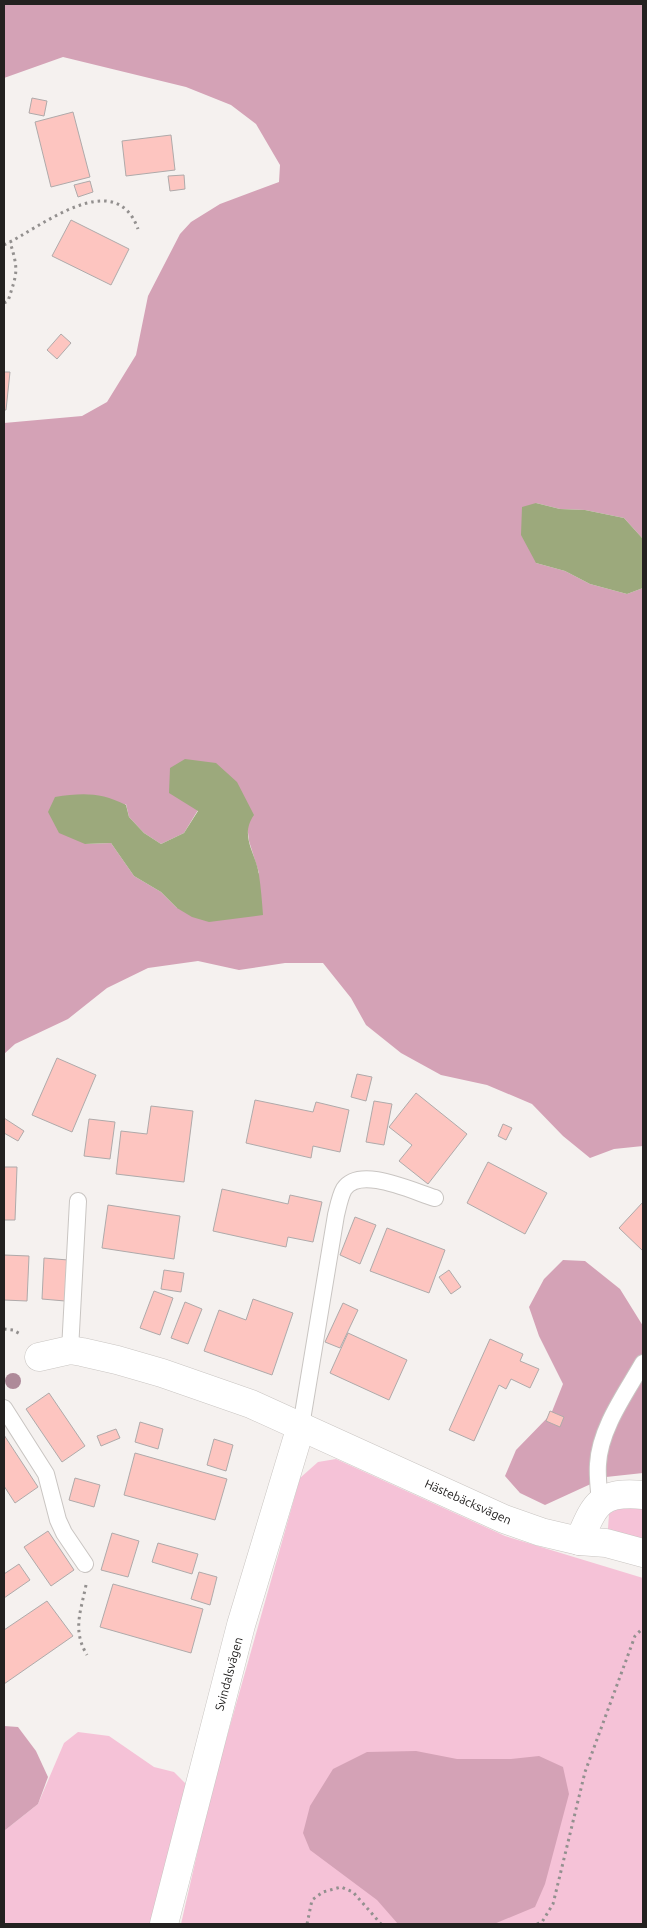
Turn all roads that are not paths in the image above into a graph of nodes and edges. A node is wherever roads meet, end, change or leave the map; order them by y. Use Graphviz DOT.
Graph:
graph roads {
  1 [pos="435,1198"];
  2 [pos="78,1201"];
  3 [pos="70,1350"];
  4 [pos="39,1357"];
  5 [pos="643,1363"];
  6 [pos="4,1408"];
  7 [pos="301,1426"];
  8 [pos="643,1495"];
  9 [pos="600,1503"];
  10 [pos="579,1541"];
  11 [pos="643,1553"];
  12 [pos="85,1564"];
  13 [pos="164,1924"];
  1 -- 7 [label="lane"];
  2 -- 3 [label="lane"];
  3 -- 4 [label="street, Hästebäcksvägen"];
  3 -- 7 [label="street, Hästebäcksvägen"];
  5 -- 9 [label="lane"];
  6 -- 12 [label="lane"];
  7 -- 10 [label="street, Hästebäcksvägen"];
  7 -- 13 [label="street, Svindalsvägen"];
  8 -- 9 [label="street"];
  9 -- 10 [label="street"];
  10 -- 11 [label="street, Hästebäcksvägen"];
}
